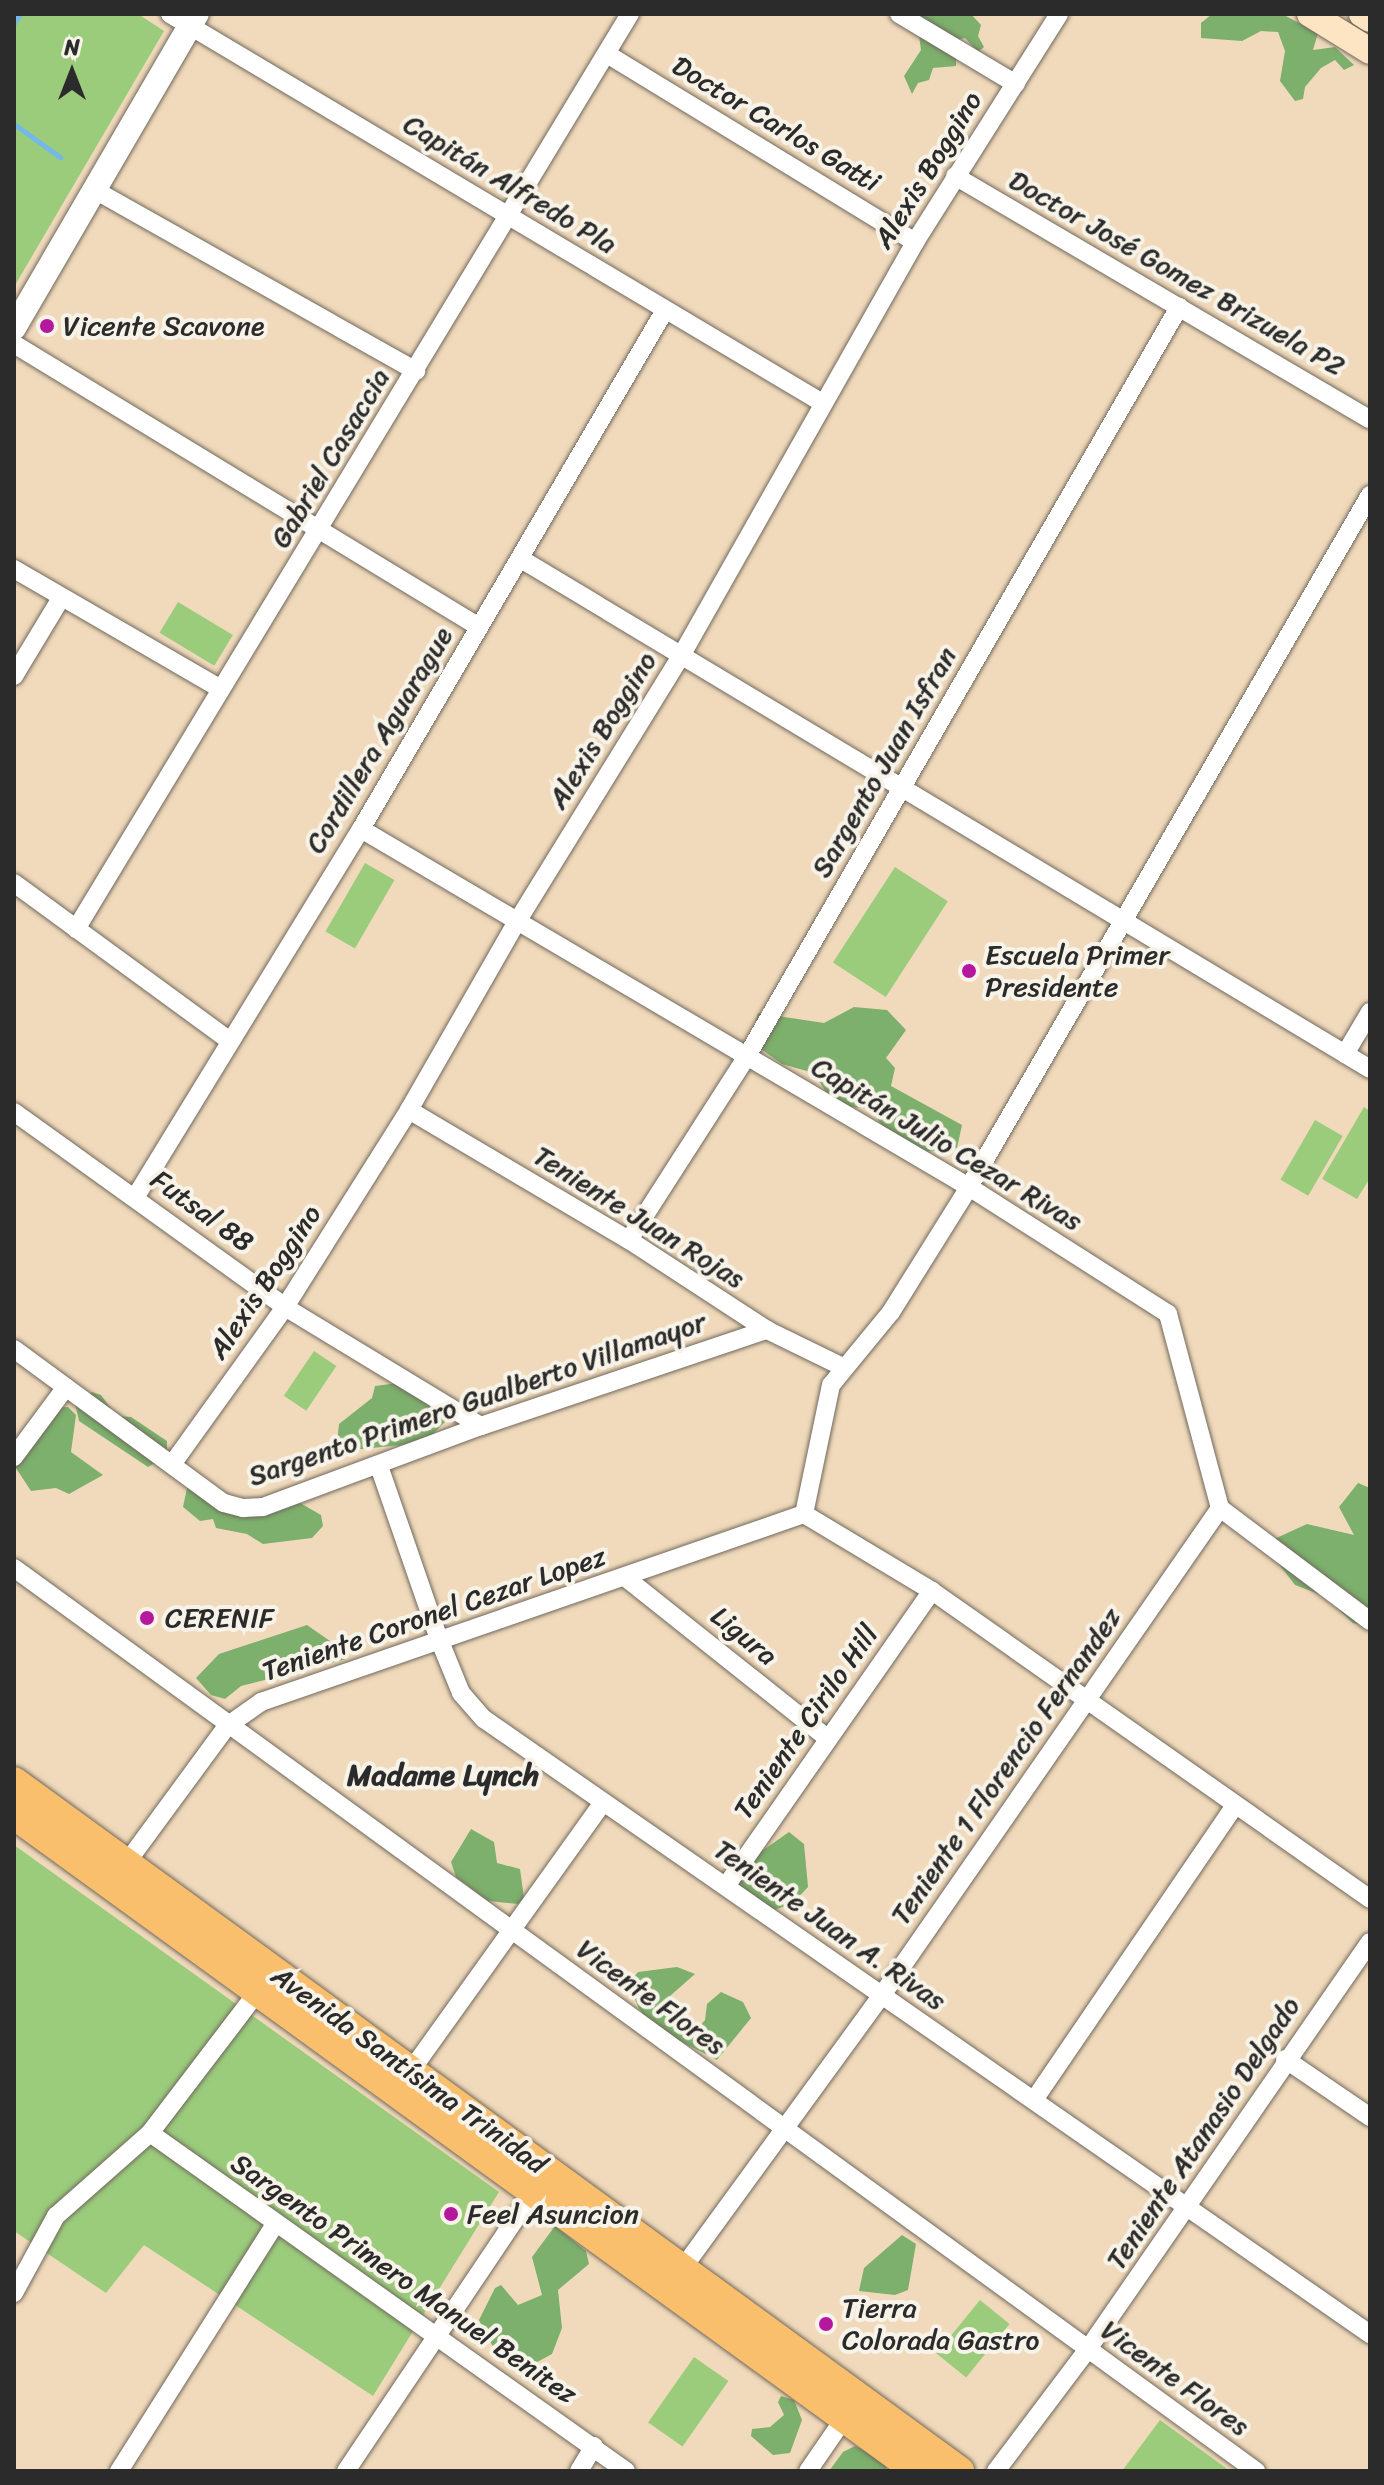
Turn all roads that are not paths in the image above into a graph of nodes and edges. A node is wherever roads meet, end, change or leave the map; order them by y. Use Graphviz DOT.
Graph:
graph roads {
  1 [pos="630,14"];
  2 [pos="899,14"];
  3 [pos="1059,14"];
  4 [pos="1310,14"];
  5 [pos="1362,14"];
  6 [pos="186,18"];
  7 [pos="1370,19"];
  8 [pos="1370,51"];
  9 [pos="607,54"];
  10 [pos="1016,84"];
  11 [pos="955,176"];
  12 [pos="93,189"];
  13 [pos="511,215"];
  14 [pos="915,242"];
  15 [pos="1179,307"];
  16 [pos="665,310"];
  17 [pos="14,328"];
  18 [pos="14,344"];
  19 [pos="416,371"];
  20 [pos="821,402"];
  21 [pos="1370,419"];
  22 [pos="1370,495"];
  23 [pos="318,533"];
  24 [pos="521,559"];
  25 [pos="14,569"];
  26 [pos="61,598"];
  27 [pos="479,627"];
  28 [pos="681,656"];
  29 [pos="14,676"];
  30 [pos="221,689"];
  31 [pos="902,788"];
  32 [pos="361,829"];
  33 [pos="14,883"];
  34 [pos="518,920"];
  35 [pos="1122,920"];
  36 [pos="76,929"];
  37 [pos="1370,1012"];
  38 [pos="230,1041"];
  39 [pos="1345,1054"];
  40 [pos="747,1056"];
  41 [pos="1370,1069"];
  42 [pos="409,1110"];
  43 [pos="14,1112"];
  44 [pos="969,1187"];
  45 [pos="136,1196"];
  46 [pos="629,1240"];
  47 [pos="285,1307"];
  48 [pos="767,1330"];
  49 [pos="14,1349"];
  50 [pos="843,1367"];
  51 [pos="66,1387"];
  52 [pos="481,1426"];
  53 [pos="14,1457"];
  54 [pos="173,1463"];
  55 [pos="379,1466"];
  56 [pos="1220,1508"];
  57 [pos="804,1514"];
  58 [pos="14,1568"];
  59 [pos="626,1578"];
  60 [pos="932,1591"];
  61 [pos="1370,1621"];
  62 [pos="439,1639"];
  63 [pos="1086,1697"];
  64 [pos="227,1726"];
  65 [pos="827,1738"];
  66 [pos="14,1782"];
  67 [pos="603,1802"];
  68 [pos="1234,1807"];
  69 [pos="19,1826"];
  70 [pos="118,1874"];
  71 [pos="726,1886"];
  72 [pos="1370,1899"];
  73 [pos="512,1929"];
  74 [pos="1370,1942"];
  75 [pos="258,1991"];
  76 [pos="880,1998"];
  77 [pos="1285,2059"];
  78 [pos="404,2082"];
  79 [pos="1034,2100"];
  80 [pos="1370,2117"];
  81 [pos="783,2130"];
  82 [pos="150,2133"];
  83 [pos="540,2181"];
  84 [pos="1185,2209"];
  85 [pos="275,2224"];
  86 [pos="675,2279"];
  87 [pos="14,2293"];
  88 [pos="1370,2334"];
  89 [pos="432,2336"];
  90 [pos="1088,2349"];
  91 [pos="851,2408"];
  92 [pos="594,2446"];
  93 [pos="119,2471"];
  94 [pos="346,2471"];
  95 [pos="579,2471"];
  96 [pos="626,2471"];
  97 [pos="808,2471"];
  98 [pos="918,2471"];
  99 [pos="959,2471"];
  100 [pos="996,2471"];
  101 [pos="1256,2471"];
  1 -- 9 [label="street, Gabriel Casaccia"];
  2 -- 10 [label="street"];
  3 -- 10 [label="street, Alexis Boggino"];
  4 -- 8 [label="main road"];
  5 -- 7 [label="main road"];
  6 -- 12 [label="street"];
  6 -- 13 [label="street, Capitán Alfredo Pla"];
  9 -- 13 [label="street, Gabriel Casaccia"];
  9 -- 14 [label="street, Doctor Carlos Gatti"];
  10 -- 11 [label="street, Alexis Boggino"];
  11 -- 14 [label="street, Alexis Boggino"];
  11 -- 15 [label="street, Doctor José Gomez Brizuela P2"];
  12 -- 17 [label="street"];
  12 -- 19 [label="street"];
  13 -- 16 [label="street, Capitán Alfredo Pla"];
  13 -- 19 [label="street, Gabriel Casaccia"];
  14 -- 20 [label="street, Alexis Boggino"];
  15 -- 21 [label="street, Doctor José Gomez Brizuela P2"];
  15 -- 31 [label="street, Sargento Juan Isfran"];
  16 -- 20 [label="street, Capitán Alfredo Pla"];
  16 -- 24 [label="street, Cordillera Aguarague"];
  18 -- 23 [label="street"];
  19 -- 23 [label="street, Gabriel Casaccia"];
  20 -- 28 [label="street, Alexis Boggino"];
  22 -- 35 [label="street"];
  23 -- 27 [label="street"];
  23 -- 30 [label="street, Gabriel Casaccia"];
  24 -- 27 [label="street, Cordillera Aguarague"];
  24 -- 28 [label="street"];
  25 -- 26 [label="street"];
  26 -- 29 [label="street"];
  26 -- 30 [label="street"];
  27 -- 32 [label="street, Cordillera Aguarague"];
  28 -- 31 [label="street"];
  28 -- 34 [label="street, Alexis Boggino"];
  30 -- 36 [label="street, Gabriel Casaccia"];
  31 -- 35 [label="street"];
  31 -- 40 [label="street, Sargento Juan Isfran"];
  32 -- 34 [label="street, Capitán Julio Cezar Rivas"];
  32 -- 38 [label="street, Cordillera Aguarague"];
  33 -- 36 [label="street"];
  34 -- 40 [label="street, Capitán Julio Cezar Rivas"];
  34 -- 42 [label="street, Alexis Boggino"];
  35 -- 39 [label="street"];
  35 -- 44 [label="street"];
  36 -- 38 [label="street"];
  37 -- 39 [label="street"];
  38 -- 45 [label="street, Cordillera Aguarague"];
  39 -- 41 [label="street"];
  40 -- 44 [label="street, Capitán Julio Cezar Rivas"];
  40 -- 46 [label="street, Sargento Juan Isfran"];
  42 -- 46 [label="street, Teniente Juan Rojas"];
  42 -- 47 [label="street, Alexis Boggino"];
  43 -- 45 [label="street, Futsal 88"];
  44 -- 50 [label="street"];
  44 -- 56 [label="street, Capitán Julio Cezar Rivas"];
  45 -- 47 [label="street, Futsal 88"];
  46 -- 48 [label="street, Teniente Juan Rojas"];
  47 -- 52 [label="street, Futsal 88"];
  47 -- 54 [label="street, Alexis Boggino"];
  48 -- 50 [label="street, Teniente Juan Rojas"];
  48 -- 52 [label="street, Sargento Primero Gualberto Villamayor"];
  49 -- 51 [label="street, Sargento Primero Gualberto Villamayor"];
  50 -- 57 [label="street"];
  51 -- 53 [label="street"];
  51 -- 54 [label="street, Sargento Primero Gualberto Villamayor"];
  52 -- 55 [label="street, Sargento Primero Gualberto Villamayor"];
  54 -- 55 [label="street, Sargento Primero Gualberto Villamayor"];
  55 -- 62 [label="street, Teniente Juan A. Rivas"];
  56 -- 61 [label="street"];
  56 -- 63 [label="street, Teniente 1 Florencio Fernandez"];
  57 -- 59 [label="street, Teniente Coronel Cezar Lopez"];
  57 -- 60 [label="street"];
  58 -- 64 [label="street, Vicente Flores"];
  59 -- 62 [label="street, Teniente Coronel Cezar Lopez"];
  59 -- 65 [label="street, Ligura"];
  60 -- 63 [label="street"];
  60 -- 65 [label="street, Teniente Cirilo Hill"];
  62 -- 64 [label="street, Teniente Coronel Cezar Lopez"];
  62 -- 67 [label="street, Teniente Juan A. Rivas"];
  63 -- 68 [label="street"];
  63 -- 76 [label="street, Teniente 1 Florencio Fernandez"];
  64 -- 70 [label="street, Teniente Coronel Cezar Lopez"];
  64 -- 73 [label="street, Vicente Flores"];
  65 -- 71 [label="street, Teniente Cirilo Hill"];
  66 -- 70 [label="main road, Avenida Santísima Trinidad"];
  67 -- 71 [label="street, Teniente Juan A. Rivas"];
  67 -- 73 [label="street"];
  68 -- 72 [label="street"];
  68 -- 79 [label="street"];
  69 -- 70 [label="main road, Avenida Santísima Trinidad"];
  70 -- 75 [label="main road, Avenida Santísima Trinidad"];
  70 -- 78 [label="main road, Avenida Santísima Trinidad"];
  71 -- 76 [label="street, Teniente Juan A. Rivas"];
  73 -- 78 [label="street"];
  73 -- 81 [label="street, Vicente Flores"];
  74 -- 77 [label="street, Teniente Atanasio Delgado"];
  75 -- 78 [label="main road, Avenida Santísima Trinidad"];
  75 -- 82 [label="street"];
  76 -- 79 [label="street, Teniente Juan A. Rivas"];
  76 -- 81 [label="street, Teniente 1 Florencio Fernandez"];
  77 -- 80 [label="street"];
  77 -- 84 [label="street, Teniente Atanasio Delgado"];
  78 -- 83 [label="main road, Avenida Santísima Trinidad"];
  79 -- 84 [label="street, Teniente Juan A. Rivas"];
  81 -- 86 [label="street, Teniente 1 Florencio Fernandez"];
  81 -- 90 [label="street, Vicente Flores"];
  82 -- 85 [label="street, Sargento Primero Manuel Benitez"];
  82 -- 87 [label="street"];
  83 -- 86 [label="main road, Avenida Santísima Trinidad"];
  83 -- 89 [label="street"];
  84 -- 88 [label="street, Teniente Juan A. Rivas"];
  84 -- 90 [label="street, Teniente Atanasio Delgado"];
  85 -- 89 [label="street, Sargento Primero Manuel Benitez"];
  85 -- 93 [label="street"];
  86 -- 91 [label="main road, Avenida Santísima Trinidad"];
  89 -- 92 [label="street, Sargento Primero Manuel Benitez"];
  89 -- 94 [label="street"];
  90 -- 100 [label="street, Teniente Atanasio Delgado"];
  90 -- 101 [label="street, Vicente Flores"];
  91 -- 97 [label="street"];
  91 -- 98 [label="main road, Avenida Santísima Trinidad"];
  91 -- 99 [label="main road, Avenida Santísima Trinidad"];
  92 -- 95 [label="street"];
  92 -- 96 [label="street, Sargento Primero Manuel Benitez"];
}
